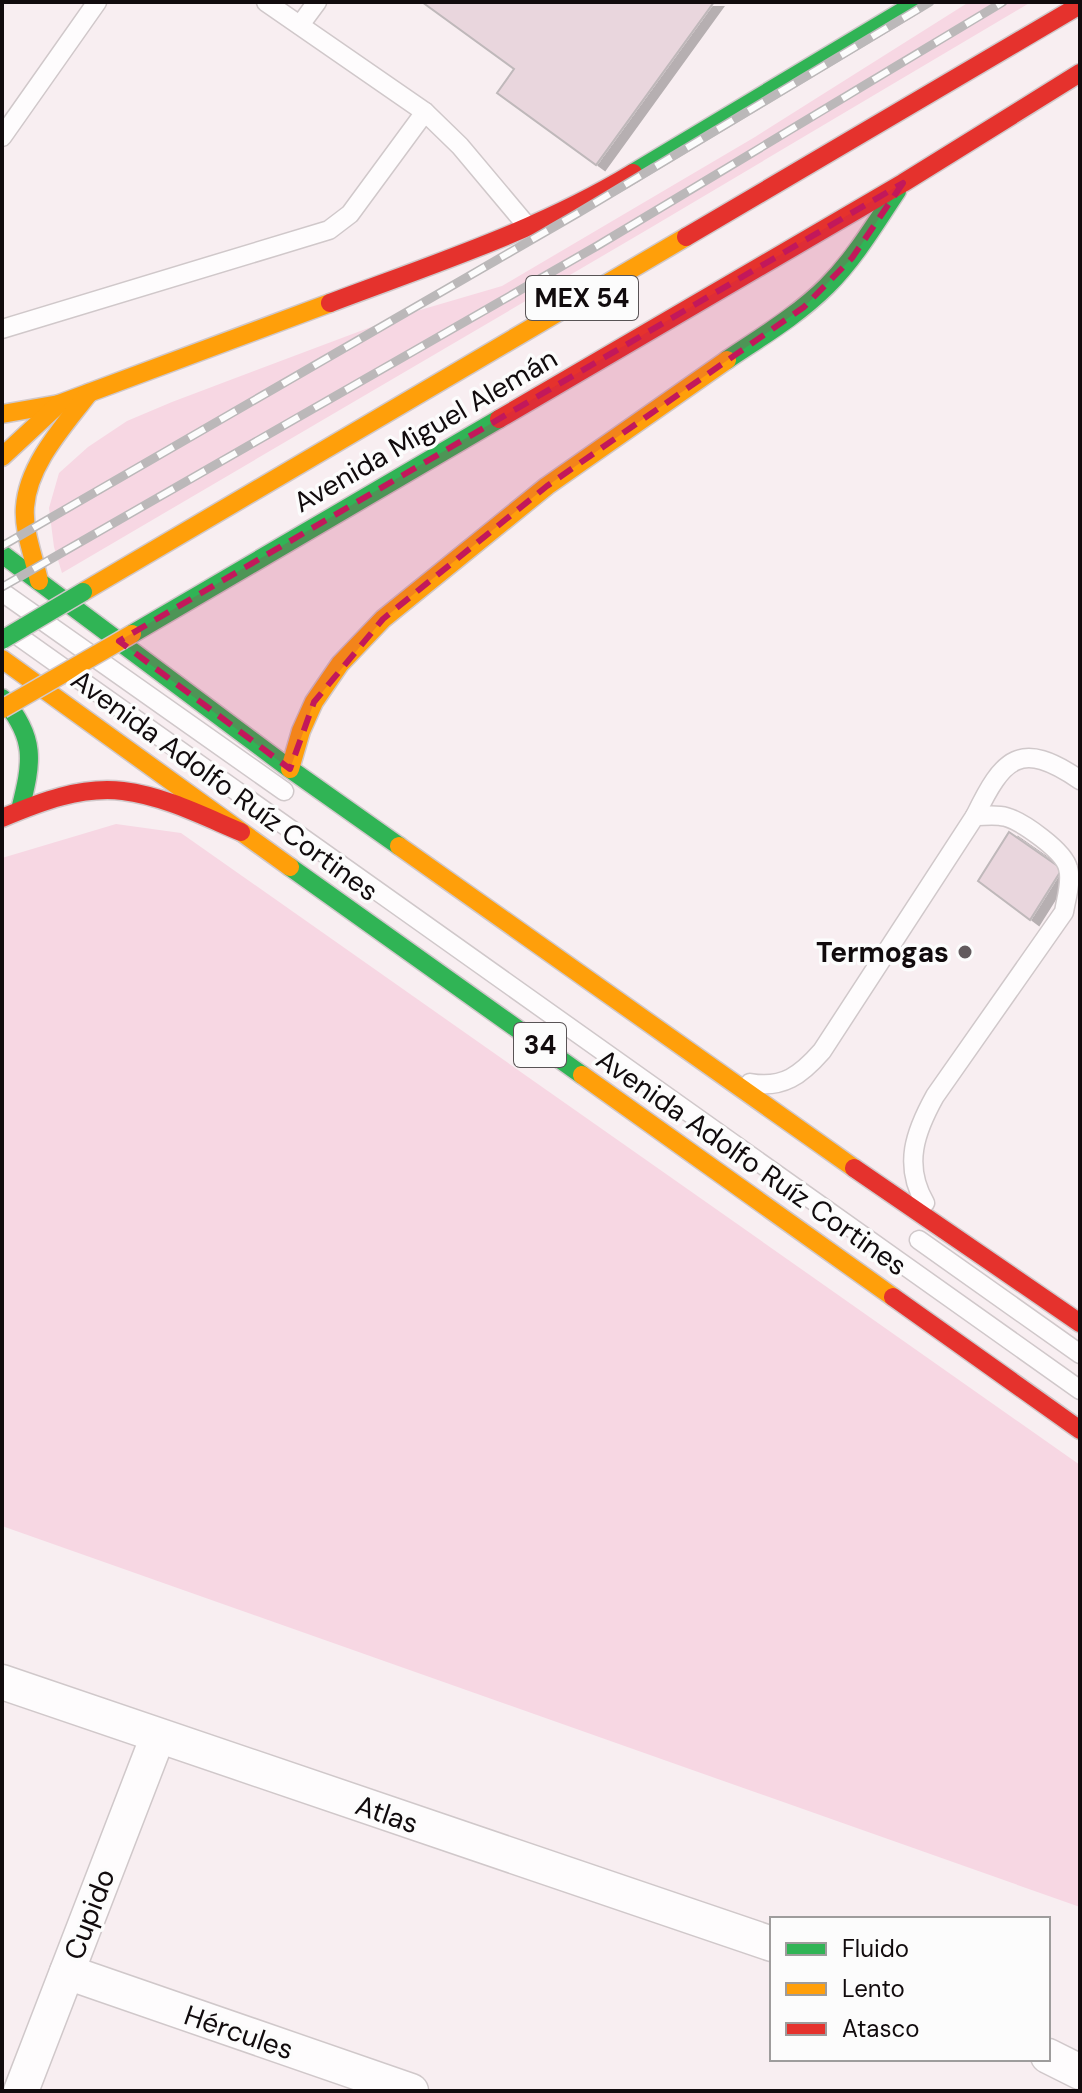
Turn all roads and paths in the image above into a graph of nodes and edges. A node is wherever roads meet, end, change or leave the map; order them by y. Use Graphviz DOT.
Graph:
graph roads {
  1 [pos="97,2"];
  2 [pos="266,2"];
  3 [pos="317,2"];
  4 [pos="918,2"];
  5 [pos="1080,5"];
  6 [pos="300,25"];
  7 [pos="1080,73"];
  8 [pos="425,112"];
  9 [pos="2,137"];
  10 [pos="903,183"];
  11 [pos="528,227"];
  12 [pos="2,329"];
  13 [pos="89,393"];
  14 [pos="59,404"];
  15 [pos="2,414"];
  16 [pos="2,457"];
  17 [pos="2,554"];
  18 [pos="39,581"];
  19 [pos="2,592"];
  20 [pos="2,624"];
  21 [pos="2,640"];
  22 [pos="2,659"];
  23 [pos="2,698"];
  24 [pos="2,709"];
  25 [pos="290,769"];
  26 [pos="1080,780"];
  27 [pos="301,803"];
  28 [pos="20,810"];
  29 [pos="975,816"];
  30 [pos="2,818"];
  31 [pos="241,832"];
  32 [pos="1080,890"];
  33 [pos="1064,912"];
  34 [pos="725,1078"];
  35 [pos="898,1225"];
  36 [pos="938,1227"];
  37 [pos="1080,1323"];
  38 [pos="1080,1354"];
  39 [pos="1080,1390"];
  40 [pos="1080,1430"];
  41 [pos="2,1682"];
  42 [pos="158,1736"];
  43 [pos="770,1943"];
  44 [pos="67,1972"];
  45 [pos="1050,2057"];
  46 [pos="1080,2072"];
  47 [pos="21,2091"];
  48 [pos="411,2091"];
  1 -- 9 [label="lane"];
  2 -- 6 [label="lane"];
  3 -- 6 [label="lane"];
  4 -- 11 [label="main road"];
  5 -- 21 [label="main road, Avenida Miguel Alemán / MEX 54, bridge"];
  6 -- 8 [label="lane"];
  7 -- 10 [label="main road, Avenida Miguel Alemán / MEX 54"];
  8 -- 11 [label="lane"];
  8 -- 12 [label="lane"];
  10 -- 24 [label="main road, Avenida Miguel Alemán / MEX 54, bridge"];
  10 -- 25 [label="main road"];
  11 -- 13 [label="main road"];
  13 -- 14 [label="main road"];
  13 -- 18 [label="main road"];
  14 -- 15 [label="main road"];
  14 -- 16 [label="main road"];
  17 -- 18 [label="main road, Avenida Adolfo Ruíz Cortines"];
  18 -- 25 [label="main road, Avenida Adolfo Ruíz Cortines"];
  19 -- 27 [label="lane"];
  20 -- 39 [label="lane"];
  22 -- 31 [label="main road, Avenida Adolfo Ruíz Cortines / 34"];
  23 -- 28 [label="main road"];
  25 -- 34 [label="main road, Avenida Adolfo Ruíz Cortines"];
  26 -- 29 [label="lane"];
  28 -- 30 [label="main road"];
  28 -- 31 [label="main road"];
  29 -- 33 [label="lane"];
  29 -- 34 [label="lane"];
  31 -- 40 [label="main road, Avenida Adolfo Ruíz Cortines / 34"];
  32 -- 33 [label="lane"];
  33 -- 36 [label="lane"];
  34 -- 36 [label="main road, Avenida Adolfo Ruíz Cortines"];
  35 -- 38 [label="lane"];
  36 -- 37 [label="main road, Avenida Adolfo Ruíz Cortines"];
  41 -- 42 [label="street, Atlas"];
  42 -- 43 [label="street, Atlas"];
  42 -- 44 [label="street, Cupido"];
  44 -- 47 [label="street, Cupido"];
  44 -- 48 [label="street, Hércules"];
  45 -- 46 [label="street"];
}
